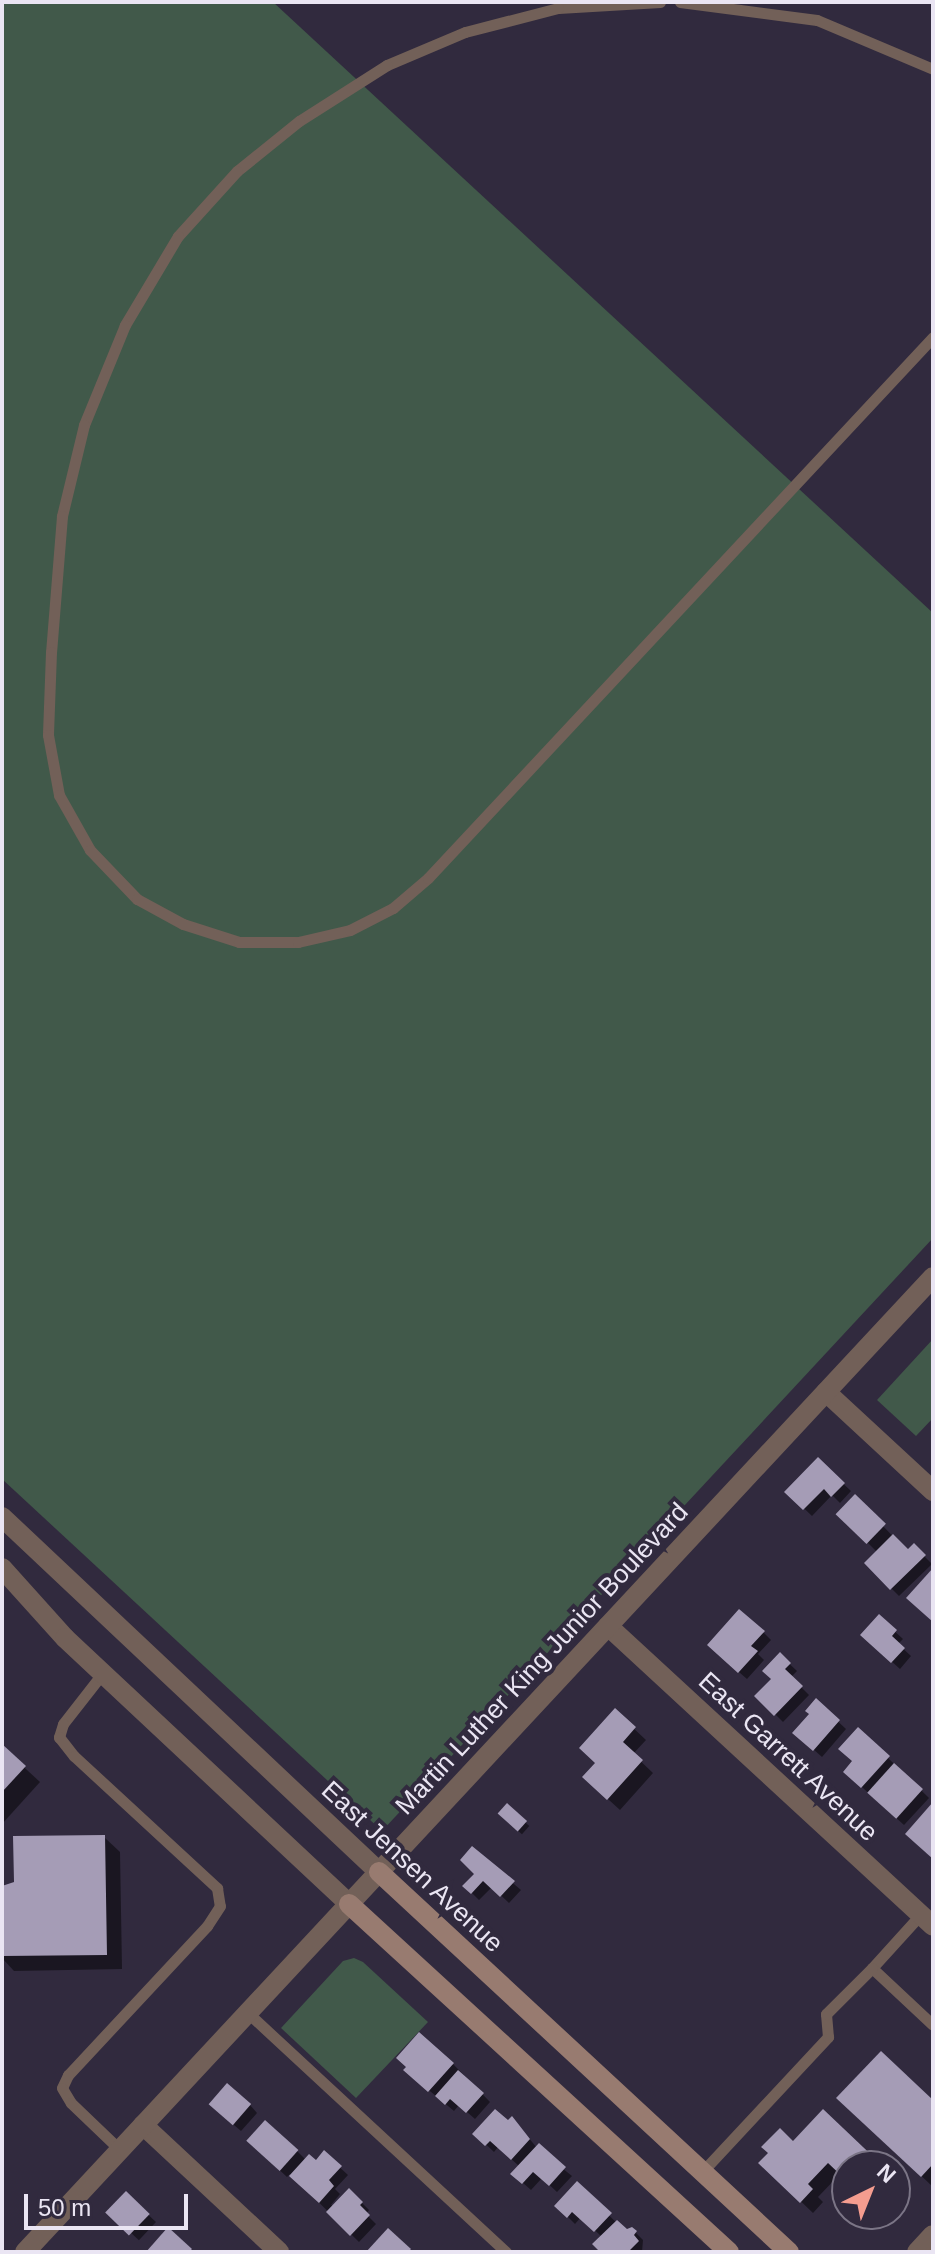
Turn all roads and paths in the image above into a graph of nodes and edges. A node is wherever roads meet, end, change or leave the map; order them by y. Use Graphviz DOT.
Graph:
graph roads {
  1 [pos="660,2"];
  2 [pos="680,2"];
  3 [pos="933,69"];
  4 [pos="933,337"];
  5 [pos="933,1277"];
  6 [pos="826,1392"];
  7 [pos="933,1491"];
  8 [pos="2,1517"];
  9 [pos="2,1568"];
  10 [pos="608,1626"];
  11 [pos="102,1674"];
  12 [pos="379,1872"];
  13 [pos="349,1904"];
  14 [pos="927,1920"];
  15 [pos="872,1968"];
  16 [pos="248,2013"];
  17 [pos="933,2025"];
  18 [pos="143,2125"];
  19 [pos="120,2150"];
  20 [pos="702,2172"];
  21 [pos="933,2235"];
  22 [pos="25,2252"];
  23 [pos="279,2252"];
  24 [pos="506,2252"];
  25 [pos="729,2252"];
  26 [pos="789,2252"];
  27 [pos="917,2252"];
  1 -- 4 [label="lane"];
  2 -- 3 [label="lane"];
  5 -- 6 [label="street, Martin Luther King Junior Boulevard"];
  6 -- 7 [label="street"];
  6 -- 10 [label="street, Martin Luther King Junior Boulevard"];
  8 -- 12 [label="street, East Jensen Avenue"];
  9 -- 11 [label="street"];
  10 -- 12 [label="street, Martin Luther King Junior Boulevard"];
  10 -- 14 [label="street, East Garrett Avenue"];
  11 -- 13 [label="street"];
  11 -- 19 [label="lane"];
  12 -- 13 [label="street, Martin Luther King Junior Boulevard"];
  12 -- 20 [label="main road, East Jensen Avenue"];
  13 -- 16 [label="street, Martin Luther King Junior Boulevard"];
  13 -- 25 [label="main road"];
  14 -- 15 [label="lane"];
  15 -- 17 [label="lane"];
  15 -- 20 [label="lane"];
  16 -- 18 [label="street, Martin Luther King Junior Boulevard"];
  16 -- 24 [label="lane"];
  18 -- 19 [label="street, Martin Luther King Junior Boulevard"];
  18 -- 23 [label="street"];
  19 -- 22 [label="street, Martin Luther King Junior Boulevard"];
  20 -- 26 [label="main road, East Jensen Avenue"];
  21 -- 27 [label="street"];
}
